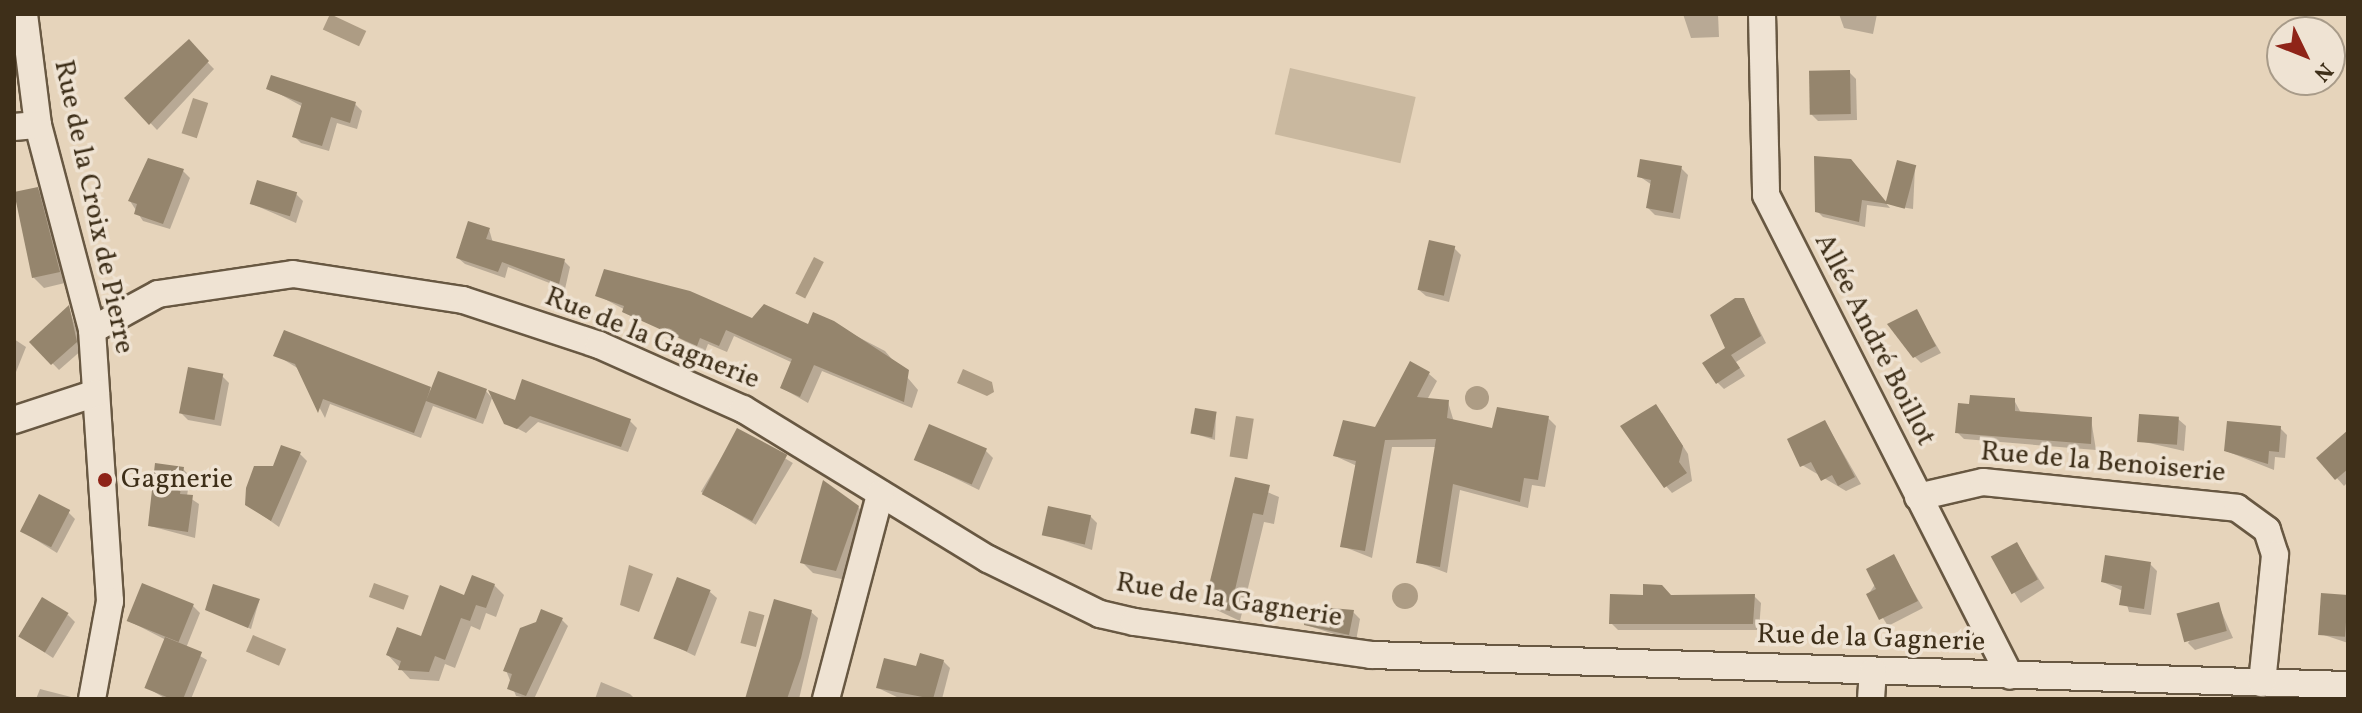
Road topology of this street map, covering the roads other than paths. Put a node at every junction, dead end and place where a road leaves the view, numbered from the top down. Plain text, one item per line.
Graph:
1 (24, 14) edge
2 (1762, 14) edge
3 (26, 126) edge
4 (92, 330) junction
5 (96, 393) junction
6 (14, 420) edge
7 (880, 494) junction
8 (1918, 497) junction
9 (1873, 672) junction
10 (2010, 676) junction
11 (2262, 683) junction
12 (2348, 685) edge
13 (92, 699) edge
14 (826, 699) edge
15 (1871, 699) edge

1 - 3 street, Rue de la Croix de Pierre
2 - 8 street, Allée André Boillot
3 - 4 street, Rue de la Croix de Pierre
4 - 5 street, Rue de la Croix de Pierre
4 - 7 street, Rue de la Gagnerie
5 - 6 street
5 - 13 street, Rue de la Croix de Pierre
7 - 9 street, Rue de la Gagnerie
7 - 14 street
8 - 10 street, Allée André Boillot
8 - 11 street, Rue de la Benoiserie
9 - 10 street, Rue de la Gagnerie
9 - 15 street
10 - 11 street, Rue de la Gagnerie
11 - 12 street, Rue de la Gagnerie

